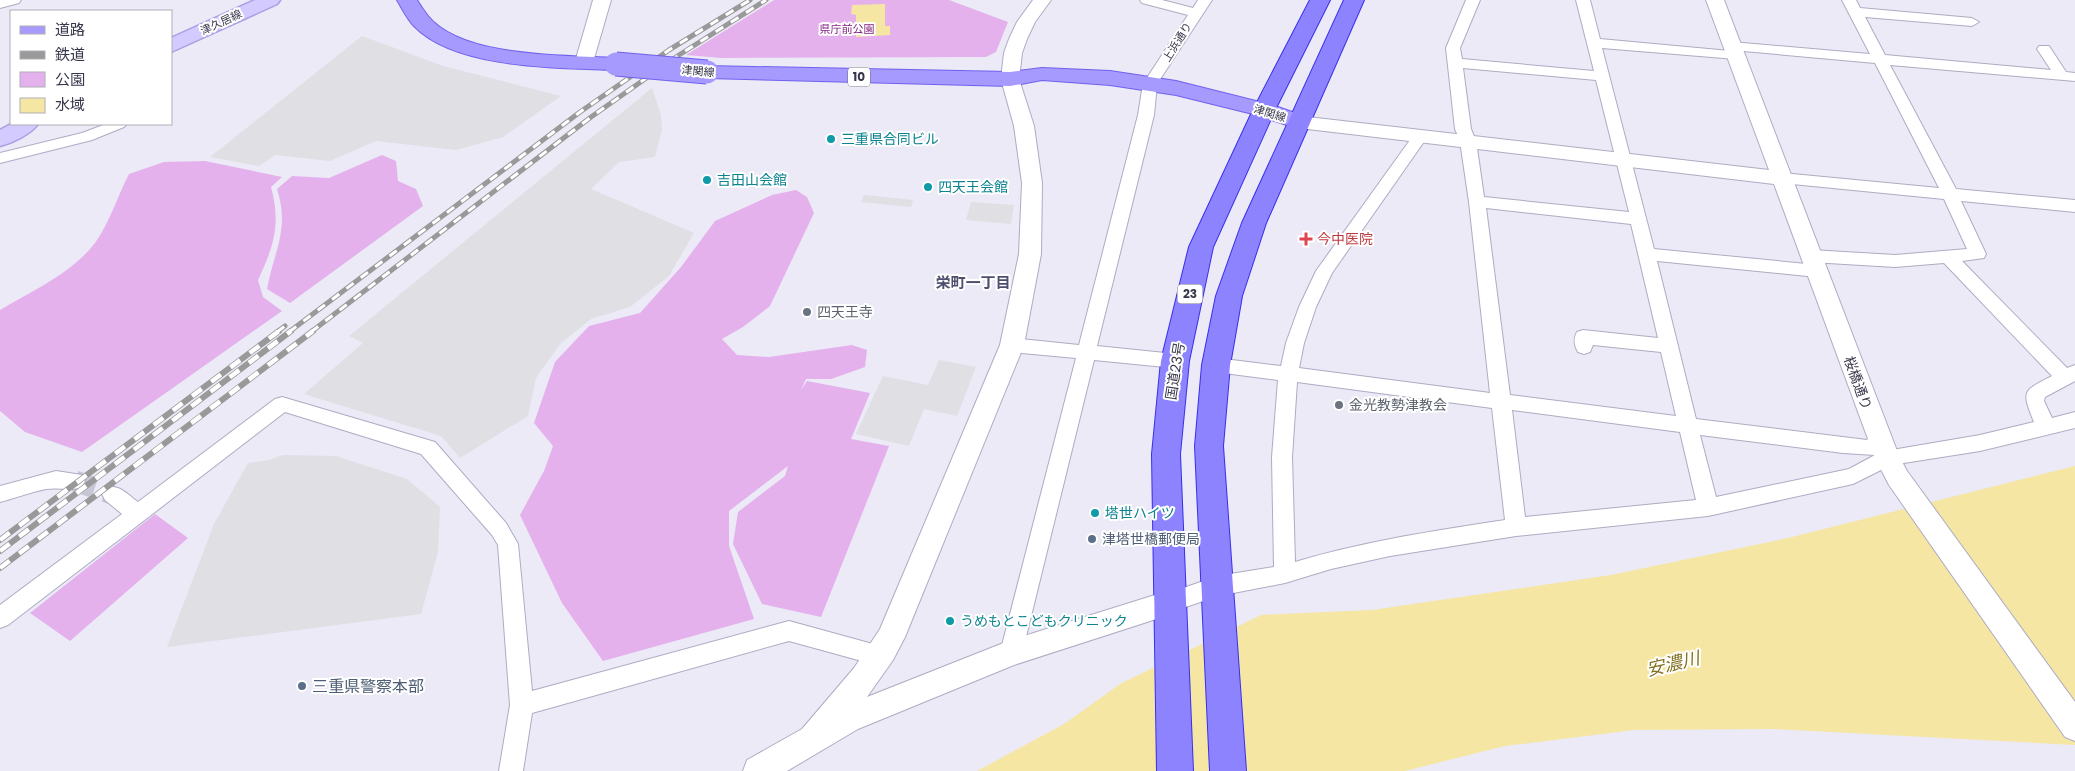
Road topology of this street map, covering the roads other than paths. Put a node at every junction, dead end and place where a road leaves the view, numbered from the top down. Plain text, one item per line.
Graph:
1 (14, 0) edge
2 (270, 0) edge
3 (407, 0) edge
4 (602, 0) edge
5 (1042, 0) edge
6 (1147, 0) edge
7 (1205, 0) edge
8 (1320, 0) edge
9 (1354, 0) edge
10 (1473, 0) edge
11 (1583, 0) edge
12 (1715, 0) edge
13 (0, 4) edge
14 (1853, 6) edge
15 (1195, 13) junction
16 (1972, 22) dead end
17 (1594, 44) junction
18 (172, 46) edge
19 (2044, 49) dead end
20 (1734, 51) junction
21 (1880, 59) junction
22 (584, 62) junction
23 (1455, 63) junction
24 (1602, 76) junction
25 (2068, 76) edge
26 (1010, 79) junction
27 (1149, 92) junction
28 (1262, 118) junction
29 (1299, 122) junction
30 (25, 125) edge
31 (117, 125) edge
32 (1420, 136) junction
33 (0, 139) edge
34 (1468, 142) junction
35 (0, 158) edge
36 (1624, 159) junction
37 (1782, 178) junction
38 (1950, 194) junction
39 (1477, 202) junction
40 (2075, 206) edge
41 (1638, 219) junction
42 (1647, 254) junction
43 (1947, 256) junction
44 (1814, 263) junction
45 (1012, 345) junction
46 (1668, 346) junction
47 (1584, 347) dead end
48 (1086, 352) junction
49 (1175, 362) junction
50 (1216, 365) junction
51 (1287, 374) junction
52 (2070, 374) edge
53 (1501, 401) junction
54 (2075, 420) edge
55 (1687, 426) junction
56 (2046, 427) junction
57 (1843, 445) junction
58 (1884, 461) junction
59 (75, 481) tunnel mouth
60 (112, 494) tunnel mouth
61 (4, 495) edge
62 (1708, 507) junction
63 (138, 514) junction
64 (1516, 527) junction
65 (1285, 574) junction
66 (1218, 592) junction
67 (1171, 608) junction
68 (0, 618) edge
69 (1011, 653) junction
70 (880, 656) junction
71 (522, 705) junction
72 (2075, 727) edge
73 (812, 738) junction
74 (511, 771) edge
75 (758, 771) edge
76 (1175, 771) edge
77 (1228, 771) edge

1 - 13 street
2 - 18 main road, 津久居線
3 - 22 main road, 津関線 / 10
4 - 22 street
5 - 26 street
6 - 15 street
7 - 15 street, 上浜通り
8 - 28 highway, 国道23号 / 23
9 - 29 highway
10 - 23 street
11 - 17 street
12 - 20 street, 桜橋通り
14 - 16 street
14 - 21 street
15 - 27 street, 上浜通り
17 - 20 street
17 - 24 street
19 - 25 street
20 - 21 street
20 - 37 street, 桜橋通り
21 - 25 street
21 - 38 street
22 - 26 main road, 津関線 / 10, bridge
23 - 24 street
23 - 34 street
24 - 36 street
26 - 27 main road, 津関線 / 10
26 - 45 street
27 - 28 main road, 津関線 / 10
27 - 48 street
28 - 29 main road, 津関線 / 10
28 - 49 highway, 国道23号 / 23
29 - 32 street
29 - 50 highway
30 - 33 main road
31 - 35 street
32 - 34 street
32 - 51 street
34 - 36 street
34 - 39 street
36 - 37 street
36 - 41 street
37 - 38 street
37 - 44 street, 桜橋通り
38 - 40 street
38 - 43 street
39 - 41 street
39 - 53 street
41 - 42 street
42 - 44 street
42 - 46 street
43 - 44 street
43 - 52 street
44 - 58 street, 桜橋通り
45 - 48 street
45 - 70 street
46 - 47 street
46 - 55 street
48 - 49 street
48 - 69 street
49 - 67 highway, 国道23号 / 23
50 - 51 street
50 - 66 highway
51 - 53 street
51 - 65 street
52 - 56 street
53 - 55 street
53 - 64 street
54 - 56 street
55 - 57 street
55 - 62 street
56 - 58 street
57 - 58 street
57 - 58 street
58 - 62 street
58 - 72 street, 桜橋通り
59 - 61 street
60 - 63 street
62 - 64 street
63 - 68 street
63 - 71 street
64 - 65 street
65 - 66 street
66 - 67 street
66 - 77 highway
67 - 69 street
67 - 76 highway, 国道23号 / 23
69 - 73 street
70 - 71 street
70 - 73 street
71 - 74 street
73 - 75 street

